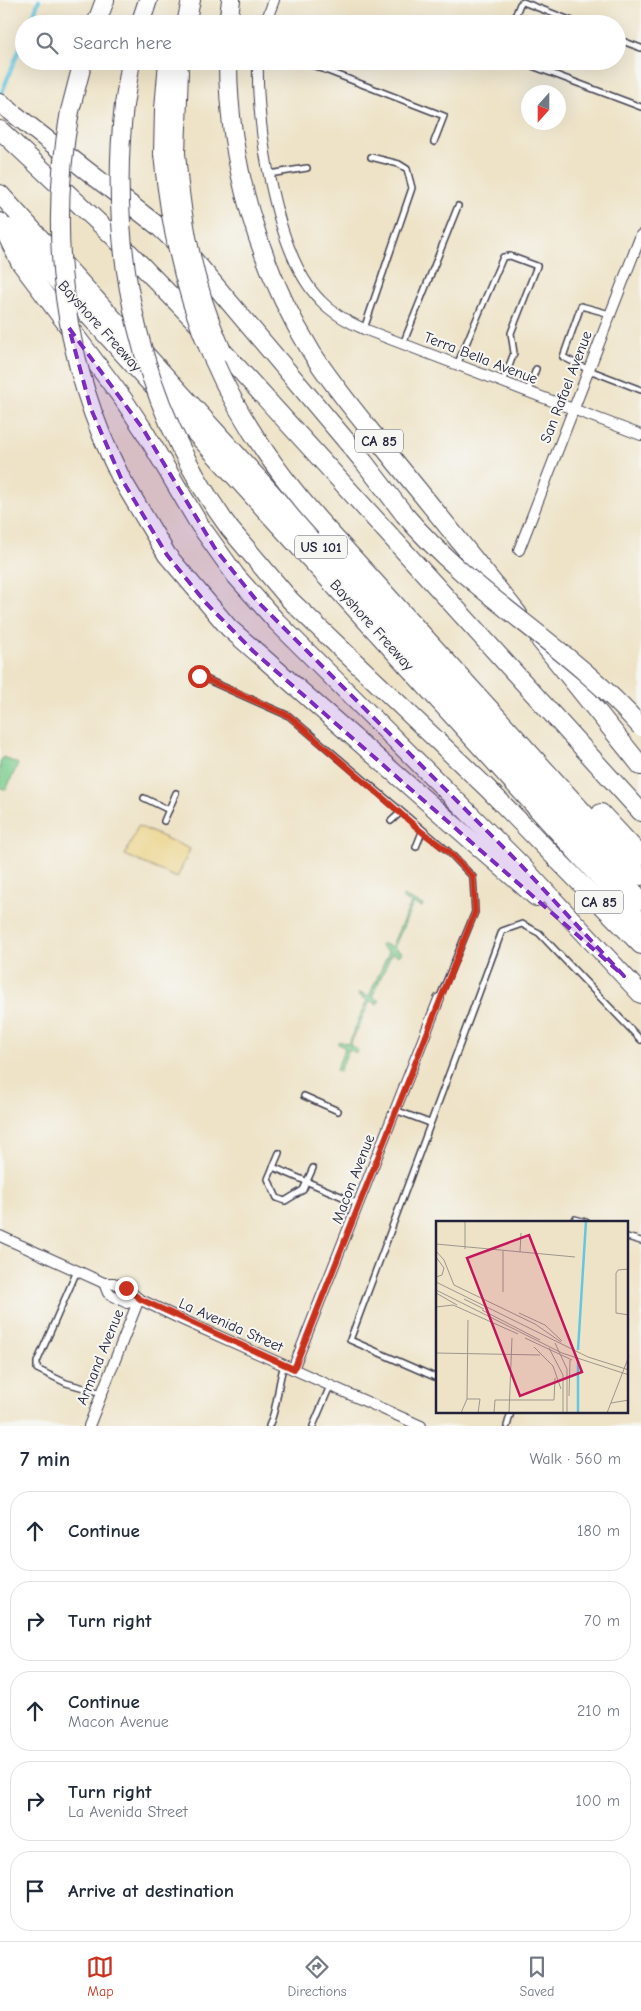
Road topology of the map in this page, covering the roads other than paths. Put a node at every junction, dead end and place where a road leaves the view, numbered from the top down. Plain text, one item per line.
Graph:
1 (106, 0) edge
2 (148, 0) edge
3 (179, 0) edge
4 (191, 0) edge
5 (230, 0) edge
6 (274, 0) edge
7 (100, 15) edge
8 (143, 15) edge
9 (176, 15) edge
10 (188, 15) edge
11 (229, 15) edge
12 (268, 15) edge
13 (516, 15) edge
14 (557, 15) edge
15 (626, 42) edge
16 (641, 48) edge
17 (81, 70) edge
18 (130, 70) edge
19 (167, 70) edge
20 (179, 70) edge
21 (229, 70) edge
22 (258, 70) edge
23 (325, 70) edge
24 (543, 70) edge
25 (0, 103) edge
26 (641, 107) edge
27 (0, 130) edge
28 (434, 142) dead end
29 (170, 153) junction
30 (372, 158) dead end
31 (307, 168) dead end
32 (269, 174) junction
33 (0, 194) edge
34 (458, 206) dead end
35 (0, 220) edge
36 (641, 235) edge
37 (610, 314) junction
38 (366, 330) junction
39 (403, 344) junction
40 (457, 365) junction
41 (536, 369) dead end
42 (589, 370) junction
43 (503, 382) junction
44 (641, 390) edge
45 (528, 392) junction
46 (574, 409) junction
47 (641, 435) edge
48 (329, 523) junction
49 (518, 550) dead end
50 (562, 668) junction
51 (199, 676) dead end
52 (641, 727) edge
53 (641, 757) edge
54 (641, 766) edge
55 (176, 793) dead end
56 (144, 798) dead end
57 (169, 810) junction
58 (401, 812) junction
59 (641, 812) edge
60 (164, 821) dead end
61 (391, 821) dead end
62 (422, 832) junction
63 (416, 847) dead end
64 (641, 856) edge
65 (641, 876) edge
66 (641, 900) edge
67 (641, 923) edge
68 (641, 945) edge
69 (624, 976) junction
70 (641, 994) edge
71 (439, 999) joint
72 (641, 1040) edge
73 (304, 1096) dead end
74 (395, 1110) junction
75 (338, 1111) dead end
76 (430, 1122) junction
77 (279, 1153) dead end
78 (273, 1167) junction
79 (313, 1168) dead end
80 (307, 1181) junction
81 (360, 1204) junction
82 (0, 1236) edge
83 (628, 1237) edge
84 (641, 1242) edge
85 (76, 1271) junction
86 (140, 1299) junction
87 (289, 1367) junction
88 (436, 1378) edge
89 (330, 1386) junction
90 (102, 1393) junction
91 (88, 1426) edge
92 (269, 1426) edge
93 (314, 1426) edge
94 (421, 1426) edge

1 - 7 highway
2 - 8 highway
3 - 9 highway
4 - 10 highway
5 - 11 highway
6 - 12 street
13 - 14 lane
15 - 16 lane
17 - 69 highway, bridge
18 - 68 highway, CA 85, bridge
19 - 29 highway
20 - 29 highway
21 - 50 highway, CA 85
22 - 32 street, Terra Bella Avenue
23 - 28 lane
24 - 26 lane
25 - 52 highway, bridge
27 - 59 highway
29 - 48 highway, bridge
30 - 38 lane
31 - 32 lane
32 - 38 street, Terra Bella Avenue
33 - 66 highway, US 101
34 - 39 lane
35 - 67 highway, Bayshore Freeway / US 101
35 - 69 highway
36 - 37 street, San Rafael Avenue
37 - 42 street, San Rafael Avenue
37 - 42 lane
38 - 39 street, Terra Bella Avenue
39 - 40 street, Terra Bella Avenue
40 - 43 street, Terra Bella Avenue
40 - 43 lane
41 - 45 lane
42 - 44 lane
42 - 46 street, San Rafael Avenue
43 - 45 street, Terra Bella Avenue
45 - 46 street, Terra Bella Avenue
46 - 47 street, Terra Bella Avenue
46 - 49 street, San Rafael Avenue
48 - 64 highway
48 - 65 highway
50 - 53 highway
50 - 54 highway, CA 85
51 - 58 lane
55 - 57 lane
56 - 57 lane
57 - 60 lane
58 - 61 lane
58 - 62 lane
62 - 63 lane
62 - 71 lane
69 - 70 highway
71 - 74 street, Macon Avenue
72 - 76 lane
73 - 75 lane
74 - 76 lane
74 - 81 street, Macon Avenue
76 - 88 lane
77 - 78 lane
78 - 80 lane
78 - 80 lane
79 - 80 lane
80 - 81 lane
81 - 87 street, Macon Avenue
82 - 85 street, La Avenida Street
83 - 84 lane
85 - 86 street, La Avenida Street
85 - 90 lane
86 - 87 street, La Avenida Street
86 - 90 street, Armand Avenue
87 - 89 street, La Avenida Street
87 - 92 lane
89 - 93 lane
89 - 94 street, La Avenida Street
90 - 91 street, Armand Avenue

